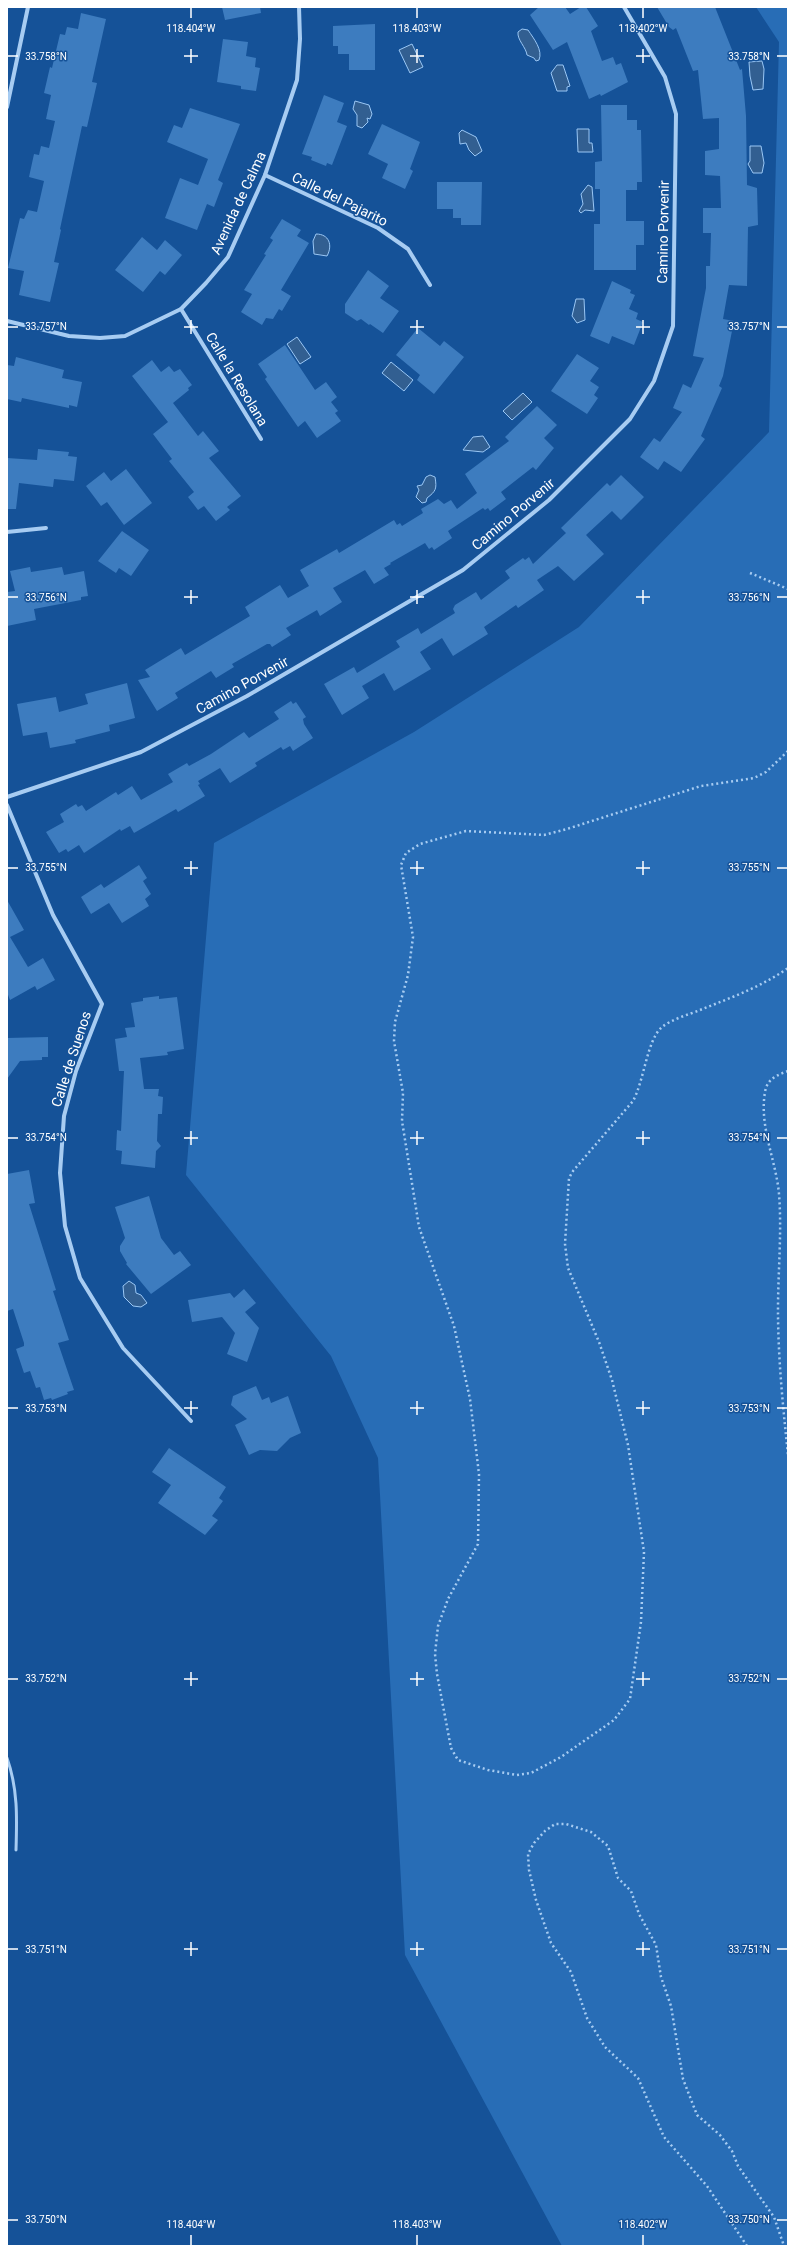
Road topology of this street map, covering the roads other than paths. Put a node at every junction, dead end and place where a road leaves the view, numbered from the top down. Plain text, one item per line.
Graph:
1 (28, 7) edge
2 (299, 7) edge
3 (624, 7) edge
4 (7, 107) edge
5 (266, 175) junction
6 (430, 285) dead end
7 (181, 309) junction
8 (7, 321) edge
9 (261, 439) dead end
10 (46, 528) dead end
11 (7, 532) edge
12 (7, 797) edge
13 (7, 805) edge
14 (190, 1421) dead end
15 (7, 1758) edge
16 (16, 1850) dead end

1 - 4 street
2 - 5 street, Avenida de Calma
3 - 12 street, Camino Porvenir
5 - 6 street, Calle del Pajarito
5 - 7 street, Avenida de Calma
7 - 8 street, Avenida de Calma
7 - 9 street, Calle la Resolana
10 - 11 street
13 - 14 street, Calle de Suenos
15 - 16 lane

